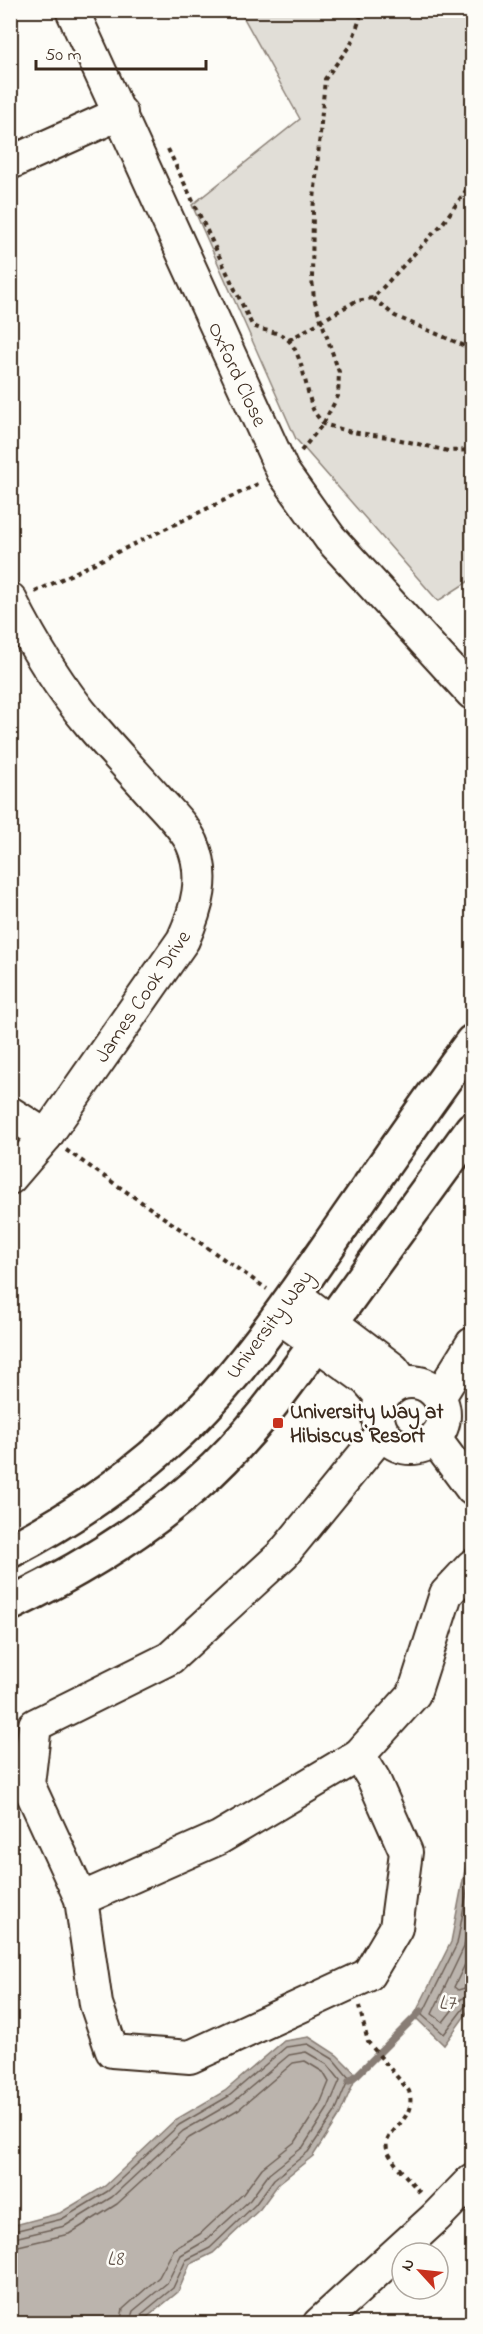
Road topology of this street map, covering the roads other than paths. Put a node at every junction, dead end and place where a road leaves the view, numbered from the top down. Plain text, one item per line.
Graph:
1 (72, 10) edge
2 (121, 113) junction
3 (10, 163) edge
4 (12, 601) edge
5 (19, 643) edge
6 (472, 693) edge
7 (472, 1042) edge
8 (10, 1113) edge
9 (472, 1129) edge
10 (46, 1136) junction
11 (10, 1178) edge
12 (287, 1305) junction
13 (324, 1333) junction
14 (472, 1344) edge
15 (393, 1390) junction
16 (439, 1397) junction
17 (382, 1433) junction
18 (435, 1439) junction
19 (472, 1489) edge
20 (10, 1551) edge
21 (472, 1566) edge
22 (10, 1604) edge
23 (359, 1755) junction
24 (81, 1899) junction
25 (472, 2180) edge
26 (319, 2324) edge

1 - 2 street, Oxford Close
2 - 3 street
2 - 6 street, Oxford Close
4 - 5 street, James Cook Drive
5 - 10 street, James Cook Drive
7 - 12 main road, University Way
8 - 10 street
9 - 13 main road
10 - 11 street, James Cook Drive
12 - 13 street
12 - 20 main road, University Way
13 - 15 street
13 - 22 main road
14 - 16 street
15 - 16 street
15 - 17 street
16 - 18 street
17 - 18 street
17 - 24 street
18 - 19 street
21 - 23 street
23 - 24 street
23 - 24 street
25 - 26 street

